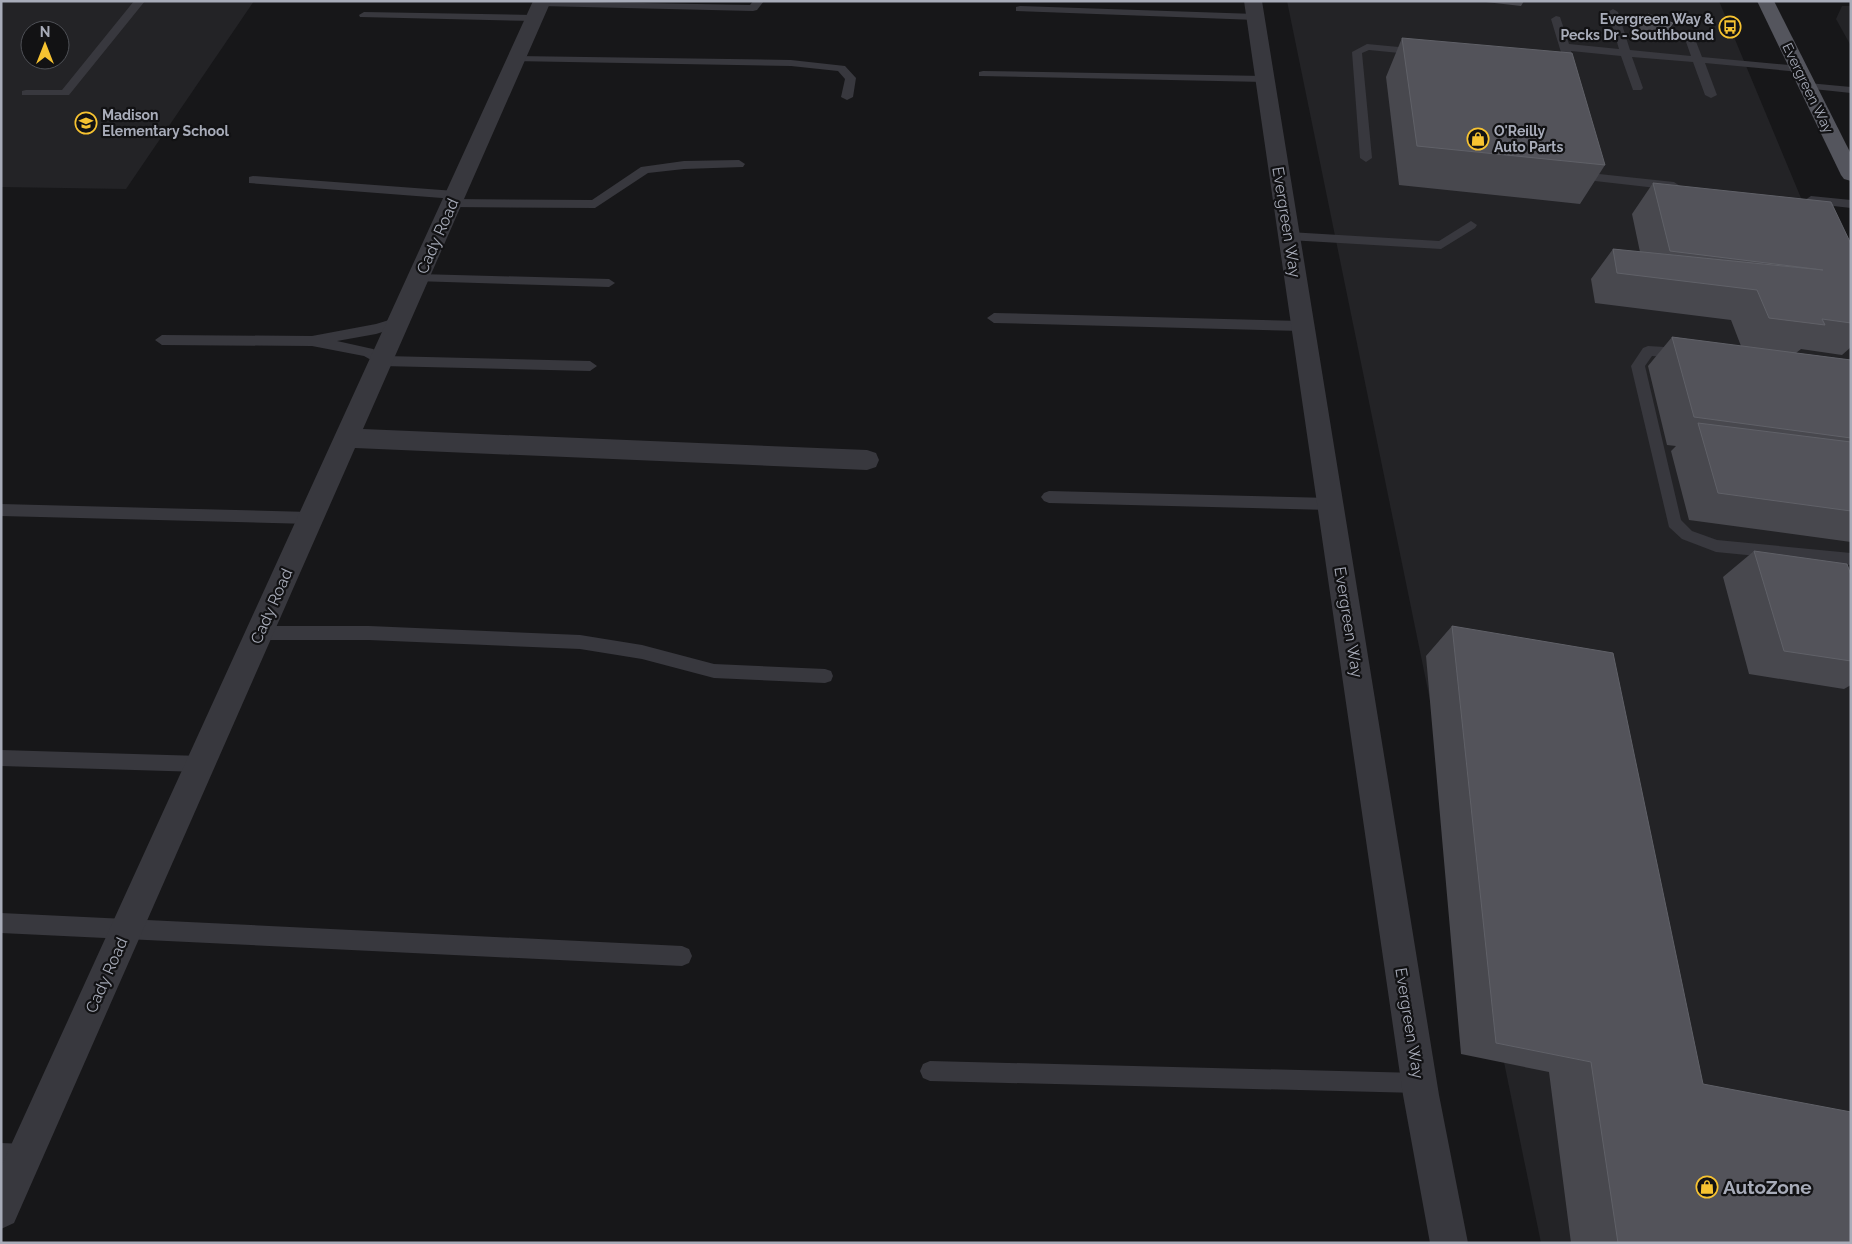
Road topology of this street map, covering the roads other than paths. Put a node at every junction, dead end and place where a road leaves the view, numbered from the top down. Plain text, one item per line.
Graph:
1 (140, 1) edge
2 (759, 1) edge
3 (1765, 1) edge
4 (539, 8) edge
5 (1020, 9) dead end
6 (1255, 9) edge
7 (1613, 12) dead end
8 (364, 15) dead end
9 (1556, 19) dead end
10 (1690, 39) dead end
11 (1564, 47) junction
12 (1434, 53) edge
13 (1626, 53) junction
14 (516, 59) junction
15 (1698, 60) junction
16 (1559, 64) edge
17 (983, 74) dead end
18 (1804, 78) junction
19 (1265, 79) junction
20 (1638, 88) dead end
21 (1851, 90) edge
22 (26, 93) dead end
23 (1711, 95) dead end
24 (847, 96) dead end
25 (1366, 158) dead end
26 (740, 164) dead end
27 (1851, 175) edge
28 (1599, 178) edge
29 (253, 180) dead end
30 (1686, 187) edge
31 (453, 199) junction
32 (1801, 199) edge
33 (1851, 204) edge
34 (1471, 225) dead end
35 (1289, 236) junction
36 (419, 278) junction
37 (609, 283) dead end
38 (994, 318) dead end
39 (399, 322) junction
40 (1303, 326) junction
41 (162, 340) dead end
42 (312, 341) junction
43 (1695, 355) edge
44 (382, 361) junction
45 (590, 366) dead end
46 (346, 438) junction
47 (867, 460) dead end
48 (1049, 497) dead end
49 (1330, 504) junction
50 (1, 510) edge
51 (310, 518) junction
52 (1851, 559) edge
53 (260, 633) junction
54 (825, 676) dead end
55 (1, 758) edge
56 (201, 764) junction
57 (1, 923) edge
58 (127, 928) junction
59 (682, 956) dead end
60 (930, 1071) dead end
61 (1419, 1083) junction
62 (14, 1155) edge
63 (1, 1210) edge
64 (1449, 1243) edge

1 - 22 lane
2 - 4 lane
3 - 18 main road, Evergreen Way
4 - 8 lane
4 - 14 street, Cady Road
5 - 6 lane
6 - 19 street, Evergreen Way
7 - 13 lane
9 - 11 lane
10 - 15 lane
11 - 13 lane
11 - 16 lane
12 - 25 lane
13 - 15 lane
13 - 20 lane
14 - 24 lane
14 - 31 street, Cady Road
15 - 18 lane
15 - 23 lane
17 - 19 lane
18 - 21 lane
18 - 27 main road, Evergreen Way
19 - 35 street, Evergreen Way
26 - 31 lane
28 - 30 lane
29 - 31 lane
31 - 36 street, Cady Road
32 - 33 lane
34 - 35 lane
35 - 40 street, Evergreen Way
36 - 37 lane
36 - 39 street, Cady Road
38 - 40 lane
39 - 42 lane
39 - 44 street, Cady Road
40 - 49 street, Evergreen Way
41 - 42 lane
42 - 44 lane
43 - 52 lane
44 - 45 lane
44 - 46 street, Cady Road
46 - 47 street
46 - 51 street, Cady Road
48 - 49 lane
49 - 61 street, Evergreen Way
50 - 51 lane
51 - 53 street, Cady Road
53 - 54 lane
53 - 56 street, Cady Road
55 - 56 lane
56 - 58 street, Cady Road
57 - 58 lane
58 - 59 lane
58 - 62 street, Cady Road
60 - 61 lane
61 - 64 street, Evergreen Way
62 - 63 street, Cady Road

